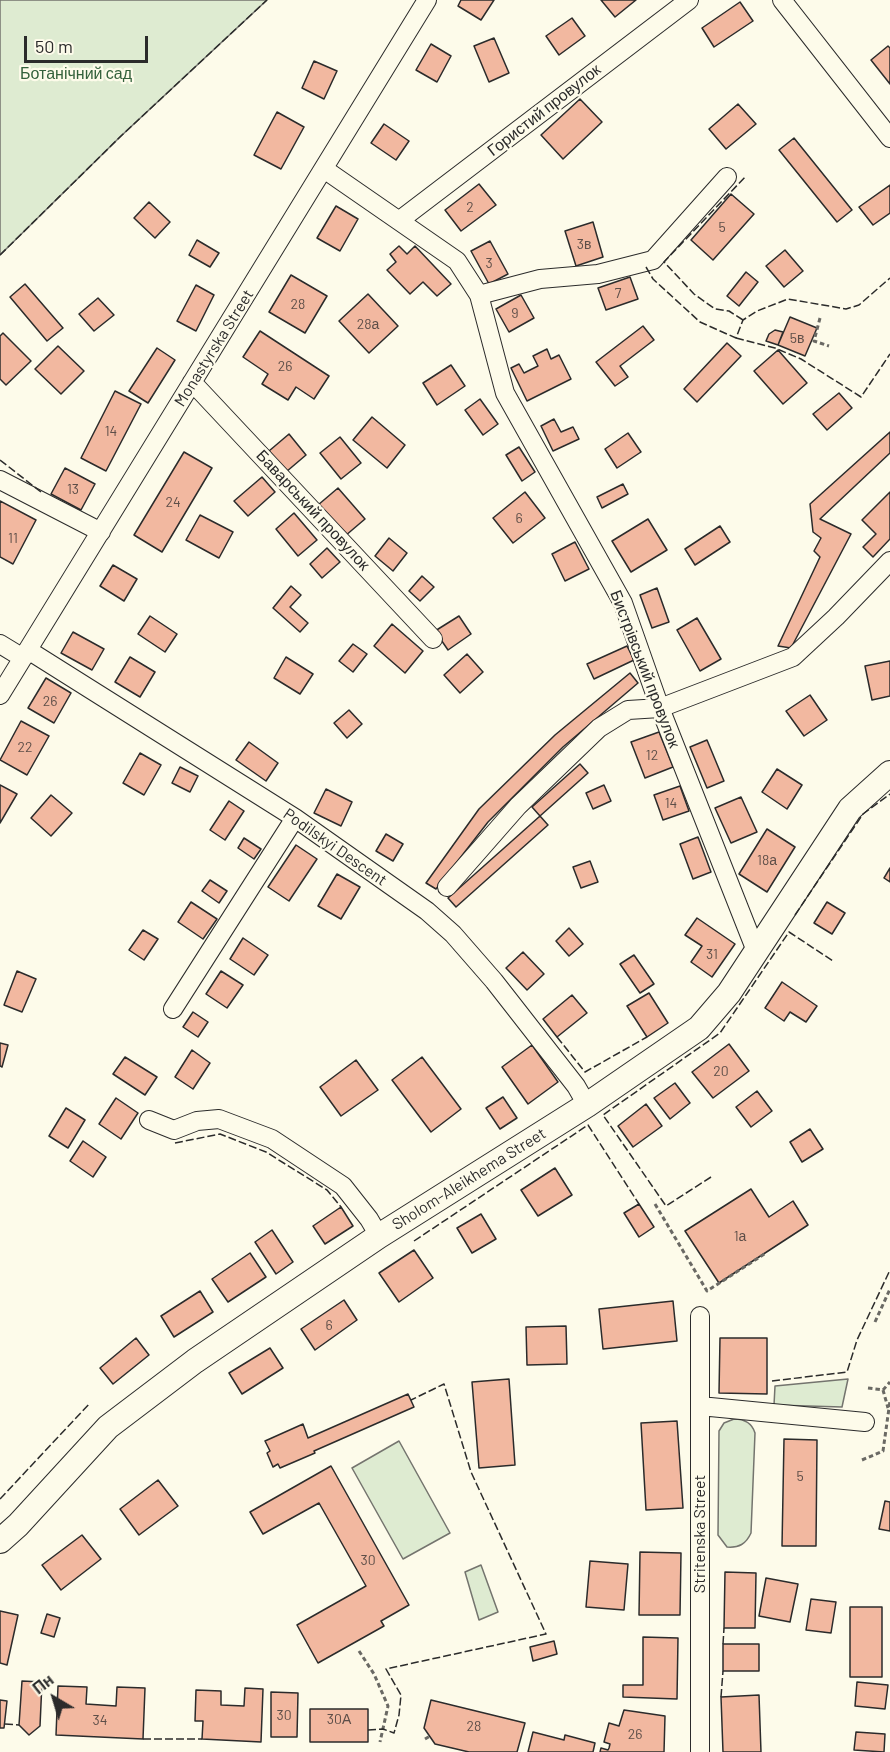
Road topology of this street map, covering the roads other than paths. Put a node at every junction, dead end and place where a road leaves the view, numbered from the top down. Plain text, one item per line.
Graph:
1 (428, 0) edge
2 (689, 0) edge
3 (782, 0) edge
4 (890, 138) edge
5 (324, 169) junction
6 (727, 177) dead end
7 (400, 220) junction
8 (479, 295) junction
9 (192, 382) junction
10 (0, 480) edge
11 (100, 532) junction
12 (890, 561) edge
13 (433, 639) dead end
14 (0, 644) edge
15 (25, 654) junction
16 (0, 695) edge
17 (660, 708) junction
18 (890, 773) edge
19 (295, 818) junction
20 (447, 887) dead end
21 (756, 951) junction
22 (173, 1009) dead end
23 (587, 1105) junction
24 (149, 1120) dead end
25 (379, 1236) junction
26 (700, 1316) dead end
27 (700, 1406) junction
28 (865, 1422) dead end
29 (0, 1541) edge
30 (700, 1752) edge

1 - 5 street, Monastyrska Street
2 - 7 street, Гористий провулок
3 - 4 street
5 - 7 street, Бистрівський провулок
5 - 9 street, Monastyrska Street
6 - 8 street
7 - 8 street, Бистрівський провулок
8 - 17 street, Бистрівський провулок
9 - 11 street, Monastyrska Street
9 - 13 street, Баварський провулок
10 - 11 street
11 - 15 street, Monastyrska Street
12 - 17 street
14 - 15 street, Podilskyi Descent
15 - 16 street, Monastyrska Street
15 - 19 street, Podilskyi Descent
17 - 20 street
17 - 21 street, Бистрівський провулок
18 - 21 main road, Sholom-Aleikhema Street
19 - 22 street
19 - 23 street, Podilskyi Descent
21 - 23 main road, Sholom-Aleikhema Street
23 - 25 main road, Sholom-Aleikhema Street
24 - 25 street
25 - 29 main road, Sholom-Aleikhema Street
26 - 27 street, Stritenska Street
27 - 28 street
27 - 30 street, Stritenska Street

